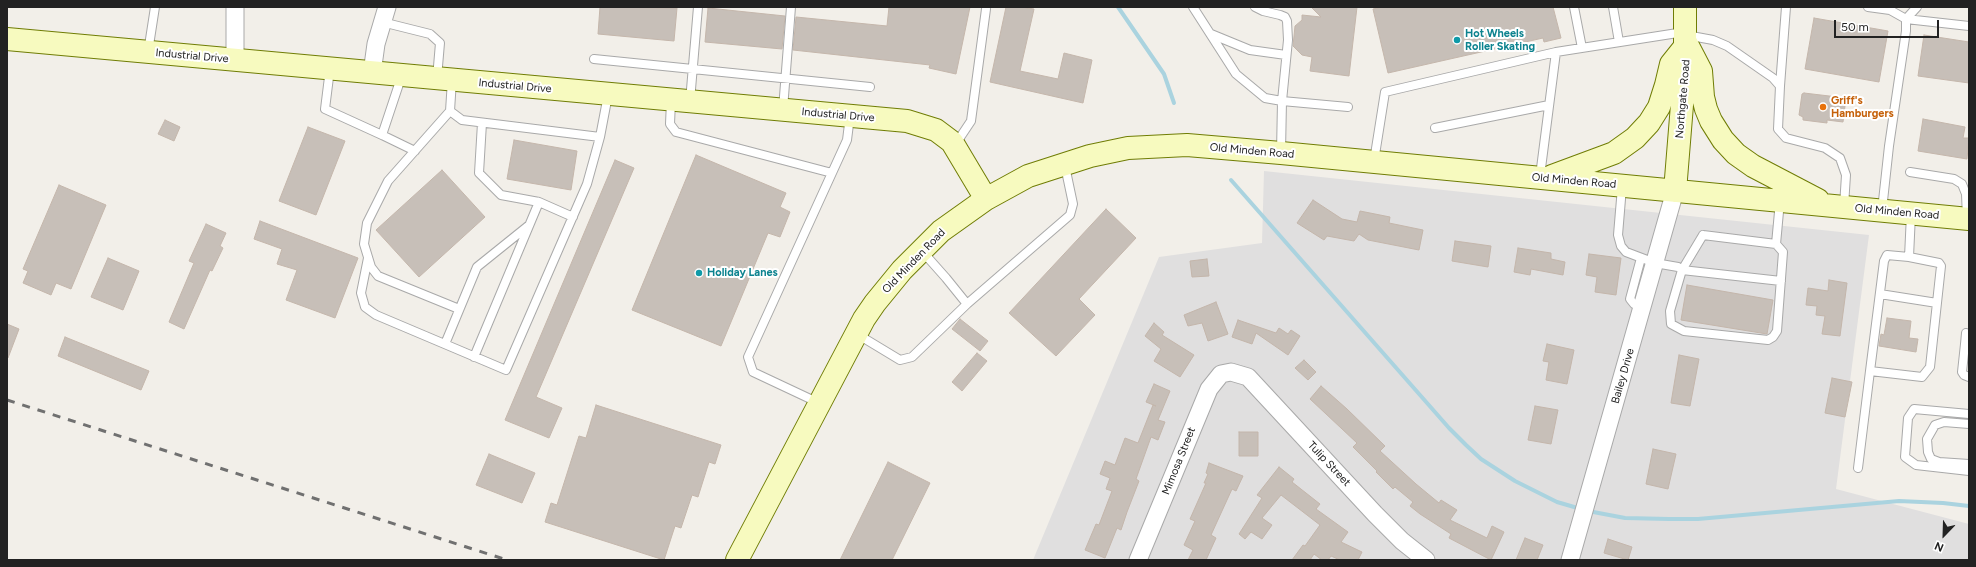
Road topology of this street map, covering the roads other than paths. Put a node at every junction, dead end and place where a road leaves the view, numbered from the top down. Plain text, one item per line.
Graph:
1 (155, 7) edge
2 (235, 7) edge
3 (698, 7) edge
4 (791, 7) edge
5 (1193, 7) edge
6 (1255, 7) edge
7 (1574, 7) edge
8 (1613, 7) edge
9 (1685, 7) edge
10 (1786, 7) edge
11 (1868, 7) edge
12 (1918, 7) edge
13 (986, 9) dead end
14 (384, 15) edge
15 (1906, 19) junction
16 (1969, 26) edge
17 (1210, 34) junction
18 (1686, 37) junction
19 (7, 39) edge
20 (1619, 42) junction
21 (1582, 48) junction
22 (148, 52) junction
23 (1556, 52) junction
24 (1286, 55) junction
25 (235, 60) junction
26 (594, 60) dead end
27 (330, 69) junction
28 (693, 70) junction
29 (372, 73) junction
30 (402, 75) junction
31 (785, 77) junction
32 (444, 79) junction
33 (1780, 86) junction
34 (870, 87) dead end
35 (608, 94) junction
36 (680, 101) junction
37 (1282, 101) junction
38 (1549, 104) junction
39 (1348, 107) dead end
40 (783, 110) junction
41 (450, 111) junction
42 (850, 116) junction
43 (482, 123) junction
44 (1435, 128) dead end
45 (382, 135) junction
46 (600, 137) junction
47 (955, 146) junction
48 (415, 151) junction
49 (1281, 153) junction
50 (1374, 162) junction
51 (1064, 163) junction
52 (1910, 172) dead end
53 (832, 173) junction
54 (1543, 178) junction
55 (1622, 186) junction
56 (1675, 191) junction
57 (986, 199) junction
58 (1780, 201) junction
59 (539, 202) junction
60 (1836, 206) junction
61 (1882, 211) junction
62 (1911, 214) junction
63 (573, 217) junction
64 (1968, 219) edge
65 (529, 226) junction
66 (1776, 244) junction
67 (921, 250) junction
68 (1908, 257) junction
69 (368, 258) junction
70 (1648, 260) junction
71 (1682, 270) junction
72 (1780, 281) junction
73 (1880, 294) junction
74 (967, 304) junction
75 (1937, 304) junction
76 (459, 309) junction
77 (1966, 333) dead end
78 (856, 334) junction
79 (445, 344) junction
80 (1967, 344) edge
81 (474, 357) junction
82 (1870, 371) junction
83 (1231, 372) joint
84 (1969, 377) edge
85 (820, 403) junction
86 (1969, 414) edge
87 (1969, 424) edge
88 (1969, 464) edge
89 (1858, 468) dead end
90 (1969, 471) edge
91 (737, 560) edge
92 (1138, 560) edge
93 (1426, 560) edge
94 (1570, 560) edge

1 - 22 lane
2 - 25 street
3 - 28 lane
4 - 31 lane
5 - 17 lane
6 - 24 lane
7 - 21 lane
8 - 20 lane
9 - 18 main road, Northgate Road
10 - 33 lane
11 - 15 lane
12 - 15 lane
13 - 47 lane
14 - 29 street
14 - 32 lane
15 - 16 lane
15 - 61 lane
17 - 24 lane
17 - 37 lane
18 - 20 lane
18 - 33 lane
18 - 54 main road
18 - 56 main road, Northgate Road
18 - 60 main road
19 - 22 main road, Industrial Drive
20 - 21 lane
21 - 23 lane
22 - 25 main road, Industrial Drive
23 - 38 lane
23 - 50 lane
24 - 37 lane
25 - 27 main road, Industrial Drive
26 - 28 lane
27 - 29 main road, Industrial Drive
27 - 45 lane
28 - 31 lane
28 - 36 lane
29 - 30 main road, Industrial Drive
30 - 32 main road, Industrial Drive
30 - 45 lane
31 - 34 lane
31 - 40 lane
32 - 35 main road, Industrial Drive
32 - 41 lane
33 - 60 lane
35 - 36 main road, Industrial Drive
35 - 46 lane
36 - 40 main road, Industrial Drive
36 - 53 lane
37 - 39 lane
37 - 49 lane
38 - 44 lane
38 - 54 lane
40 - 42 main road, Industrial Drive
41 - 43 lane
41 - 48 lane
42 - 47 main road, Industrial Drive
42 - 53 lane
43 - 46 lane
43 - 59 lane
45 - 48 lane
46 - 63 lane
47 - 57 main road, Industrial Drive
48 - 69 lane
49 - 50 main road, Old Minden Road
49 - 51 main road, Old Minden Road
50 - 54 main road, Old Minden Road
51 - 57 main road, Old Minden Road
51 - 74 lane
52 - 64 lane
53 - 85 lane
54 - 55 main road, Old Minden Road
55 - 56 main road, Old Minden Road
55 - 70 lane
56 - 58 main road, Old Minden Road
56 - 70 street, Bailey Drive
57 - 67 main road, Old Minden Road
58 - 60 main road, Old Minden Road
58 - 66 lane
59 - 63 lane
59 - 65 lane
60 - 61 main road, Old Minden Road
61 - 62 main road, Old Minden Road
62 - 64 main road, Old Minden Road
62 - 68 lane
63 - 81 lane
65 - 76 lane
65 - 81 lane
66 - 71 lane
66 - 72 lane
67 - 74 lane
67 - 78 main road, Old Minden Road
68 - 73 lane
68 - 75 lane
69 - 76 lane
69 - 79 lane
70 - 71 lane
70 - 94 street, Bailey Drive
71 - 72 lane
71 - 72 lane
73 - 75 lane
73 - 82 lane
74 - 78 lane
75 - 82 lane
76 - 79 lane
77 - 80 lane
78 - 85 main road, Old Minden Road
79 - 81 lane
80 - 84 lane
82 - 89 lane
83 - 92 street, Mimosa Street
83 - 93 street, Tulip Street
85 - 91 main road, Old Minden Road
86 - 90 lane
87 - 88 lane

